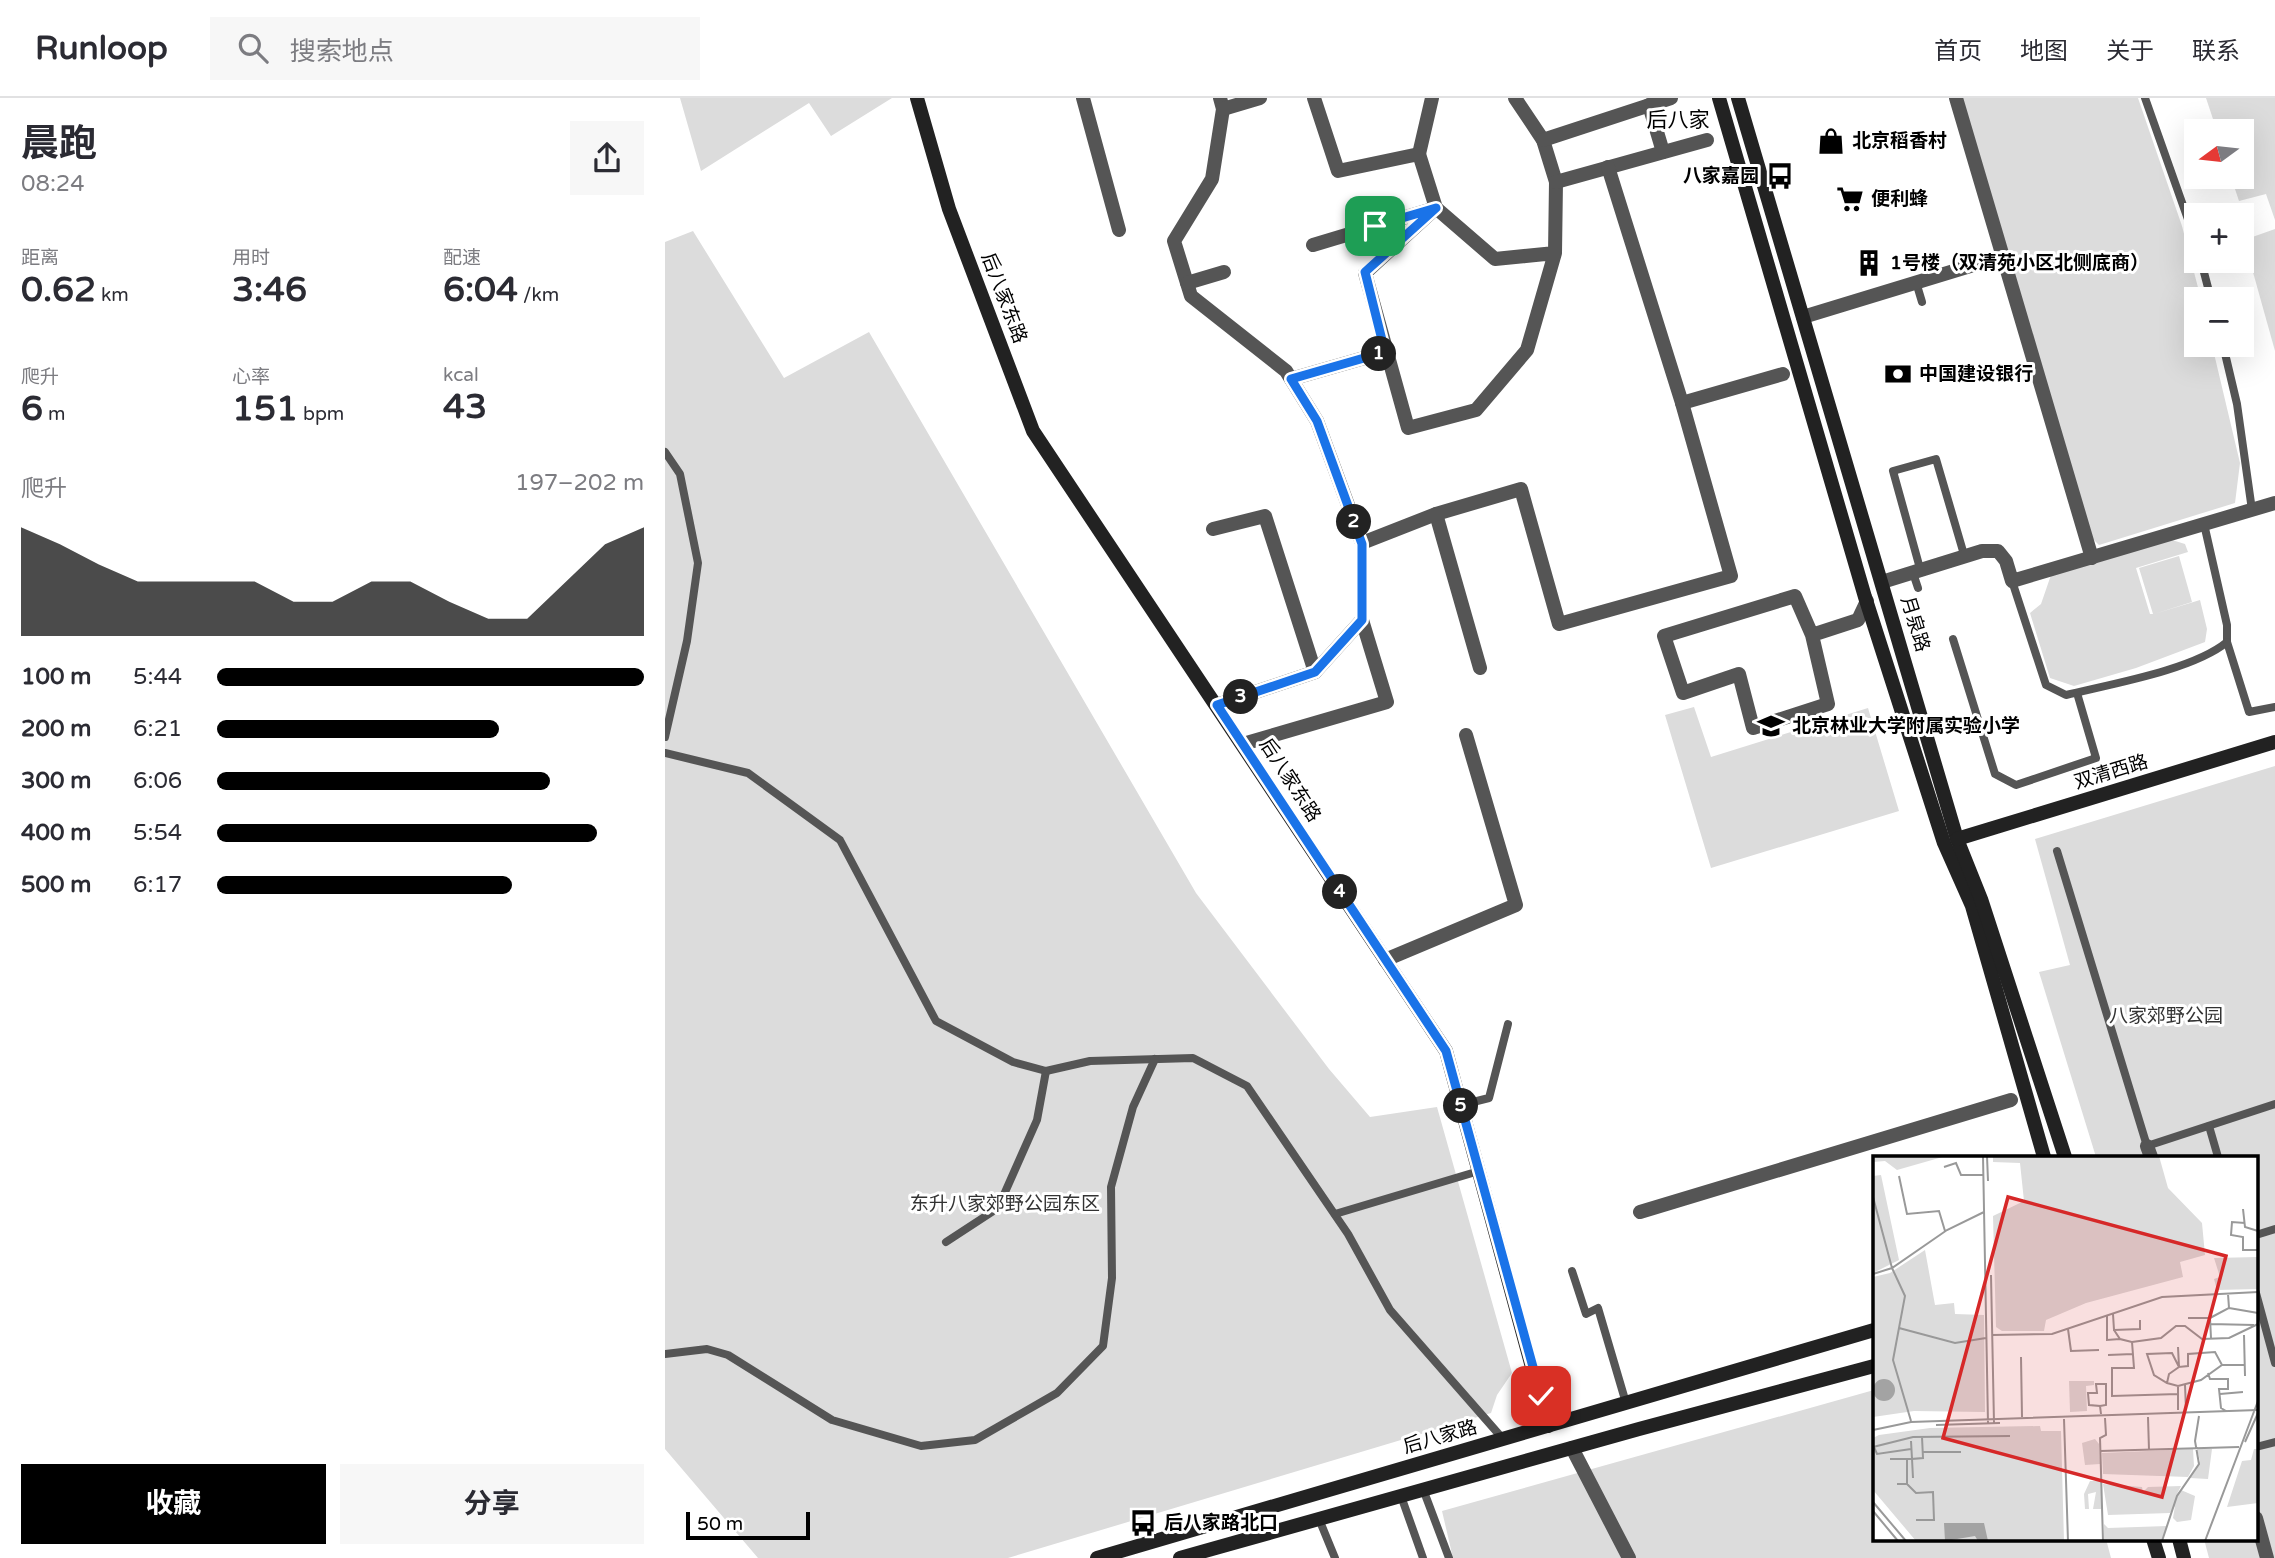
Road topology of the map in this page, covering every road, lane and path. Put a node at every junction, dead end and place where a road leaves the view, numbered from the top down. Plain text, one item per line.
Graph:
1 (917, 98) edge
2 (1083, 98) edge
3 (1260, 98) edge
4 (1314, 98) edge
5 (1432, 98) edge
6 (1515, 98) edge
7 (1671, 98) edge
8 (1719, 98) edge
9 (1738, 98) edge
10 (1955, 98) edge
11 (2145, 98) edge
12 (1222, 104) edge
13 (1649, 105) junction
14 (1707, 139) dead end
15 (1543, 140) junction
16 (1663, 152) junction
17 (1419, 154) junction
18 (1608, 167) junction
19 (1556, 182) junction
20 (1436, 208) junction
21 (2184, 208) edge
22 (1119, 230) dead end
23 (1313, 245) dead end
24 (1555, 253) junction
25 (2003, 256) junction
26 (1224, 272) dead end
27 (1916, 282) junction
28 (1187, 283) junction
29 (1922, 302) dead end
30 (1803, 317) junction
31 (1385, 352) junction
32 (2226, 357) edge
33 (1783, 374) dead end
34 (1291, 379) junction
35 (1682, 403) junction
36 (665, 453) edge
37 (2274, 505) edge
38 (2252, 510) junction
39 (1436, 514) junction
40 (2204, 524) junction
41 (1213, 529) dead end
42 (1362, 544) junction
43 (1965, 558) junction
44 (2092, 558) junction
45 (1917, 578) junction
46 (2012, 581) junction
47 (1882, 582) junction
48 (1867, 601) junction
49 (1362, 620) junction
50 (1812, 635) junction
51 (1953, 639) dead end
52 (2228, 642) junction
53 (1480, 668) dead end
54 (1315, 672) junction
55 (2077, 692) junction
56 (1217, 705) junction
57 (2275, 707) edge
58 (1466, 735) dead end
59 (665, 737) edge
60 (2275, 742) edge
61 (1243, 744) junction
62 (665, 753) edge
63 (1957, 839) junction
64 (2057, 850) dead end
65 (1385, 960) junction
66 (1508, 1024) dead end
67 (1155, 1059) junction
68 (1046, 1071) junction
69 (2011, 1100) dead end
70 (2275, 1104) edge
71 (1461, 1105) junction
72 (2209, 1126) junction
73 (2149, 1152) edge
74 (2044, 1156) edge
75 (2065, 1156) edge
76 (2218, 1156) edge
77 (1479, 1171) junction
78 (1640, 1212) dead end
79 (1335, 1214) junction
80 (2275, 1229) edge
81 (2257, 1235) edge
82 (946, 1242) dead end
83 (1572, 1271) dead end
84 (2257, 1297) edge
85 (1873, 1330) edge
86 (665, 1354) edge
87 (2275, 1363) edge
88 (1873, 1366) edge
89 (1626, 1403) junction
90 (1548, 1426) junction
91 (1503, 1439) junction
92 (2275, 1442) edge
93 (2257, 1447) edge
94 (1572, 1448) junction
95 (1423, 1489) junction
96 (1401, 1496) junction
97 (1318, 1519) junction
98 (2257, 1522) edge
99 (2153, 1540) edge
100 (2179, 1540) edge
101 (1097, 1558) edge
102 (1180, 1558) edge
103 (1335, 1558) edge
104 (1423, 1558) edge
105 (1449, 1558) edge
106 (1629, 1558) edge
107 (2159, 1558) edge
108 (2184, 1558) edge
109 (2267, 1558) edge

1 - 56 main road, 后八家东路
2 - 22 street
3 - 12 street
4 - 17 street
5 - 17 street
6 - 15 street
7 - 13 street
8 - 48 main road, 月泉路
9 - 30 main road, 月泉路
10 - 25 street
11 - 21 lane
12 - 28 street
13 - 15 street
13 - 16 street
14 - 16 street
15 - 19 street
16 - 18 street
17 - 20 street
18 - 19 street
18 - 35 street
19 - 24 street
20 - 23 street
20 - 24 street
20 - 31 street
24 - 31 street
25 - 27 street
25 - 44 street
26 - 28 street
27 - 29 lane
27 - 30 street
28 - 34 street
30 - 47 main road, 月泉路
31 - 34 street
32 - 38 lane
33 - 35 street
34 - 42 street
35 - 39 street
36 - 59 lane
37 - 38 street
38 - 40 street
39 - 42 street
39 - 53 street
40 - 44 street
40 - 52 lane
41 - 54 street
42 - 49 street
43 - 45 street
43 - 45 lane
43 - 46 street
44 - 46 street
45 - 47 street
46 - 55 lane
47 - 63 main road, 月泉路
48 - 50 street
48 - 74 main road, 月泉路
49 - 54 street
49 - 61 street
50 - 50 street
51 - 55 lane
52 - 55 lane
52 - 57 lane
54 - 56 street
56 - 61 main road, 后八家东路
58 - 65 street
60 - 63 main road, 双清西路
61 - 65 main road, 后八家东路
62 - 68 lane
63 - 75 main road, 月泉路
64 - 73 lane
65 - 71 main road, 后八家东路
66 - 71 lane
67 - 68 lane
67 - 79 lane
67 - 86 lane
68 - 82 lane
69 - 78 street
70 - 72 lane
71 - 77 main road, 后八家东路
72 - 73 lane
72 - 76 lane
77 - 79 lane
77 - 90 main road, 后八家东路
79 - 91 lane
80 - 81 lane
83 - 89 lane
84 - 87 lane
85 - 89 main road, 后八家路
88 - 94 main road
89 - 90 main road, 后八家路
90 - 91 main road, 后八家路
91 - 101 main road, 后八家路
92 - 93 lane
94 - 95 main road
94 - 106 street
95 - 96 main road
95 - 105 lane
96 - 97 main road
96 - 104 lane
97 - 102 main road
97 - 103 lane
98 - 109 street
99 - 107 main road
100 - 108 main road

